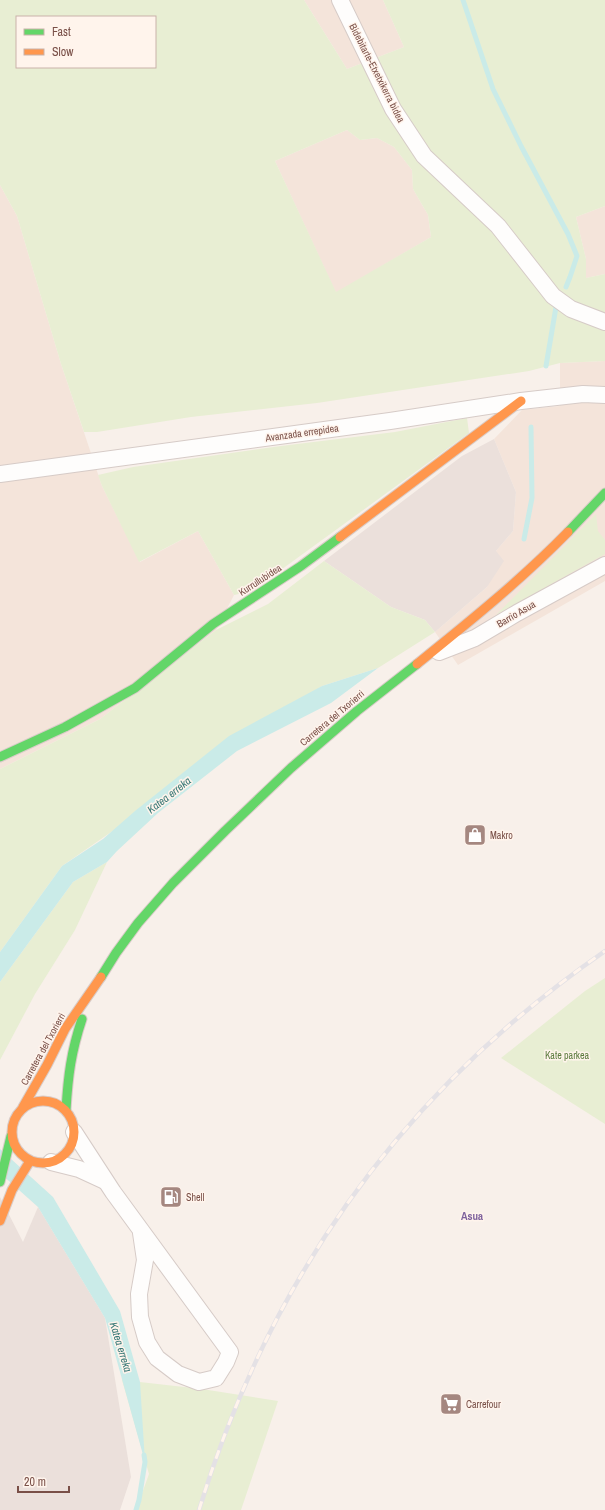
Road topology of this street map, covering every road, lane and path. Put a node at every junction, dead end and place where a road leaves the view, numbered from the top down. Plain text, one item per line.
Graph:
1 (340, 0) edge
2 (605, 322) edge
3 (604, 395) edge
4 (521, 401) junction
5 (0, 474) edge
6 (605, 493) edge
7 (605, 565) edge
8 (425, 657) junction
9 (0, 758) edge
10 (97, 983) junction
11 (23, 1107) junction
12 (66, 1110) junction
13 (74, 1132) junction
14 (12, 1136) junction
15 (30, 1161) junction
16 (51, 1162) junction
17 (105, 1181) junction
18 (0, 1182) edge
19 (0, 1221) edge
20 (141, 1233) junction

1 - 2 street, Bidebitarte-Etxetxikerra bidea
3 - 4 street, Avanzada errepidea
4 - 5 street, Avanzada errepidea
4 - 9 main road, Kurrullubidea
6 - 8 main road, Carretera del Txorierri
7 - 8 street, Barrio Asua
8 - 10 main road, Carretera del Txorierri
10 - 11 main road, Carretera del Txorierri
10 - 12 main road, Carretera del Txorierri
11 - 12 main road
11 - 14 main road
12 - 13 main road
13 - 16 main road
13 - 17 street
14 - 15 main road
14 - 18 main road
15 - 16 main road
15 - 19 main road
16 - 17 street
17 - 20 street
20 - 20 street

